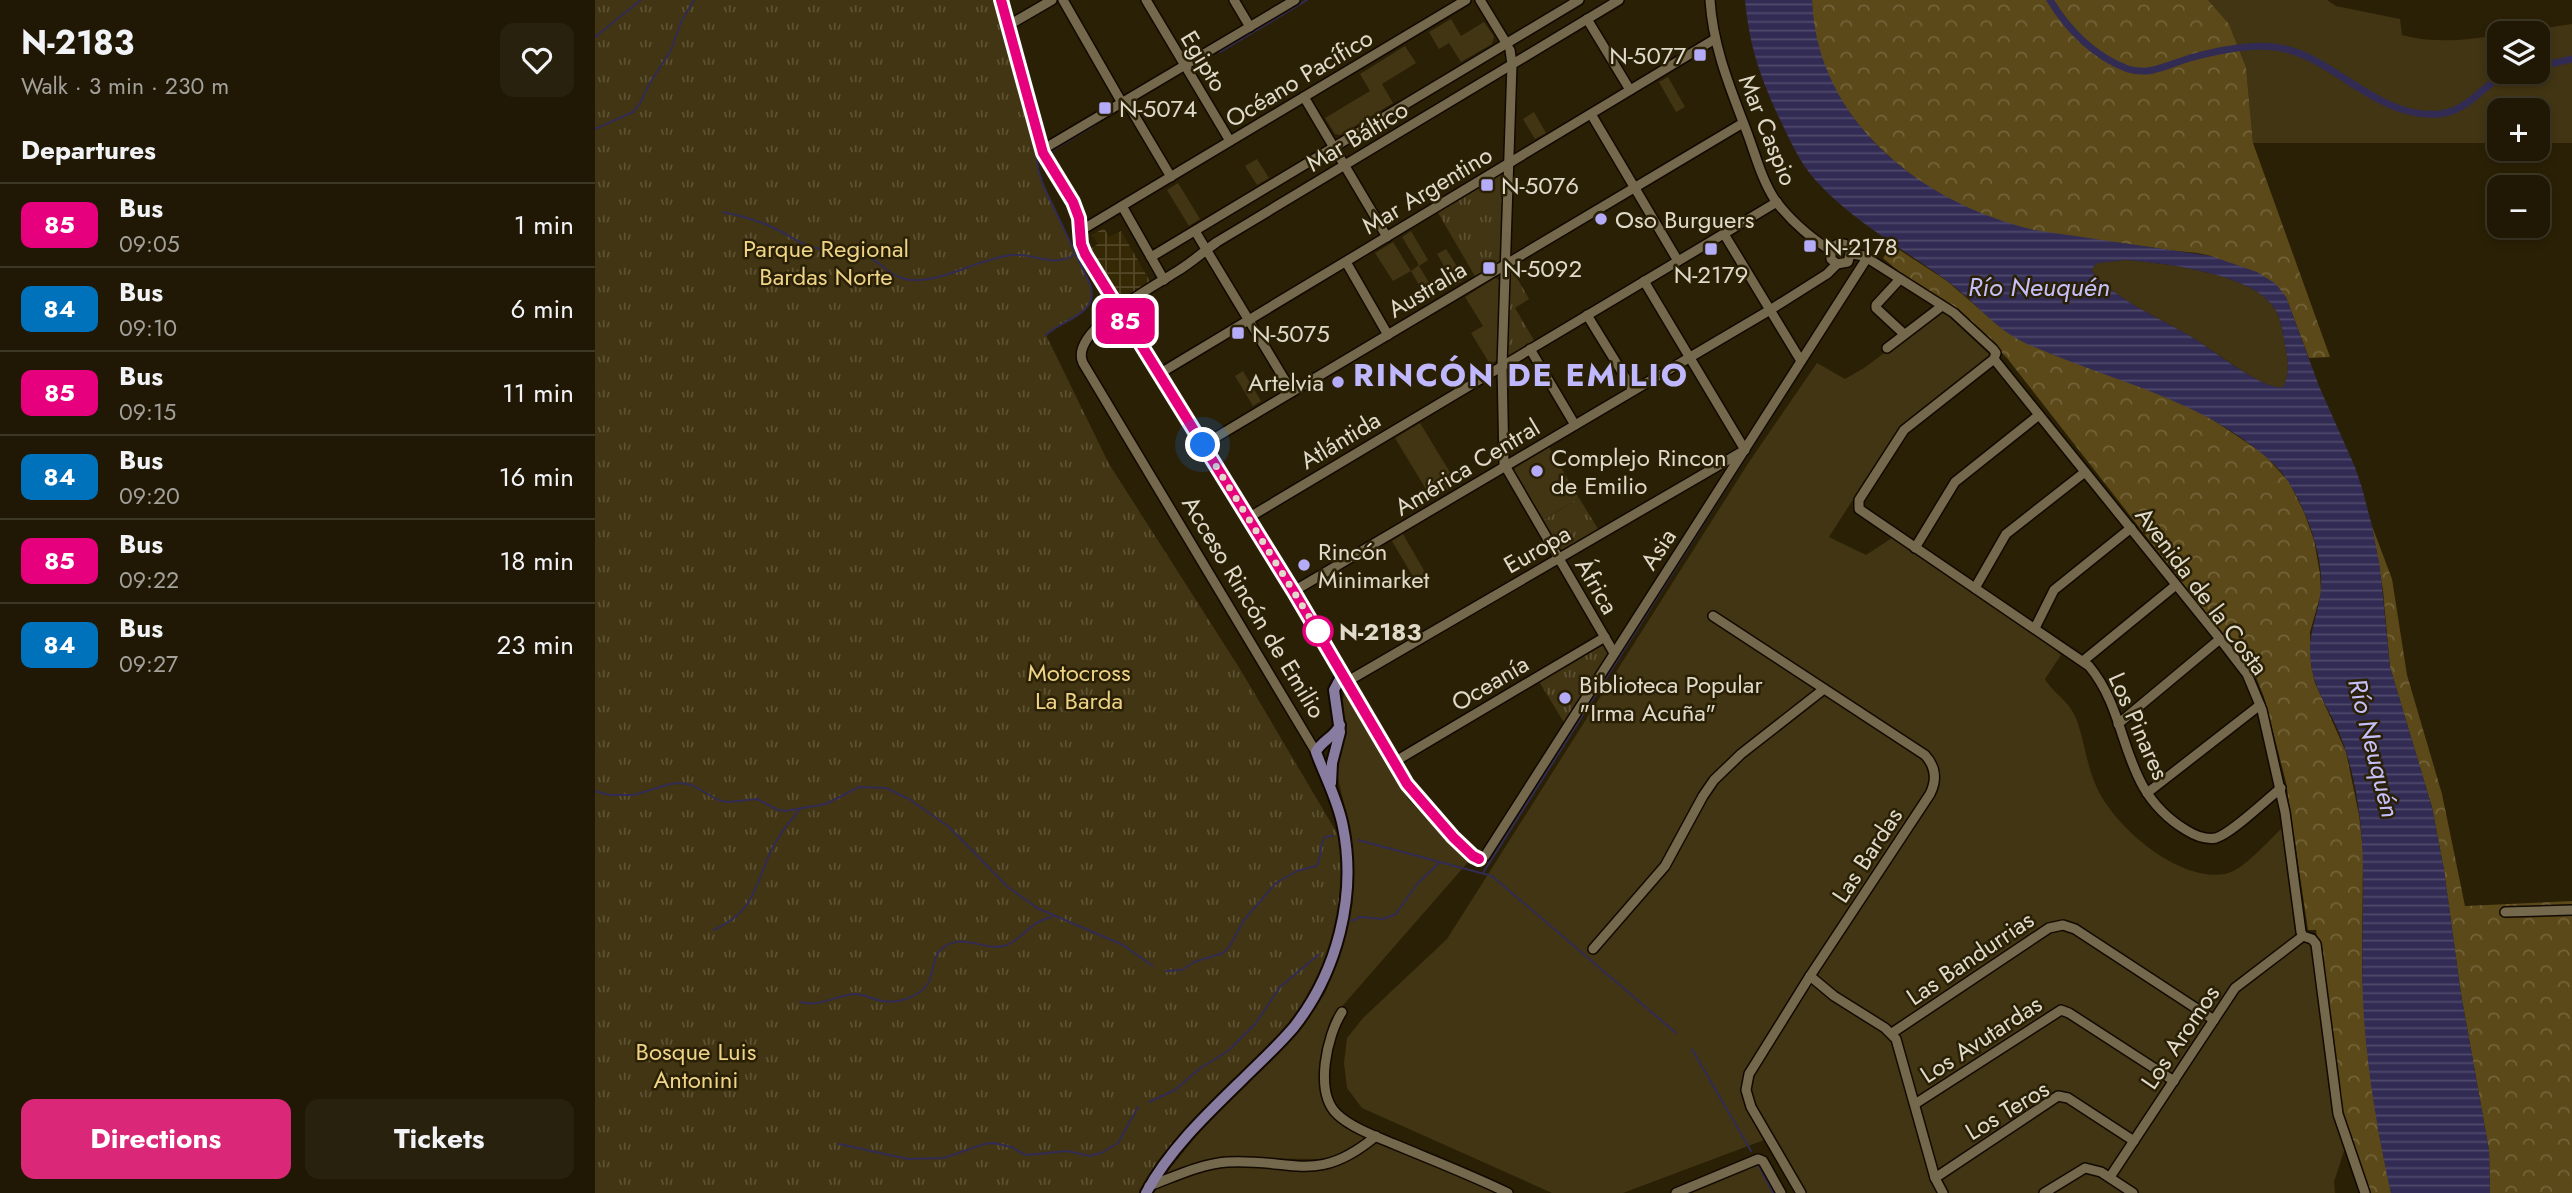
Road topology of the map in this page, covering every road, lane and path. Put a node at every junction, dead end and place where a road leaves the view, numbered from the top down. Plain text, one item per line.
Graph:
1 (1001, 0) edge
2 (1052, 0) edge
3 (1063, 0) edge
4 (1146, 0) edge
5 (1234, 0) edge
6 (1295, 0) edge
7 (1466, 0) edge
8 (1480, 0) edge
9 (1579, 0) edge
10 (1619, 0) edge
11 (1710, 0) edge
12 (1587, 19) junction
13 (1009, 25) junction
14 (1250, 27) junction
15 (1715, 39) junction
16 (1509, 47) junction
17 (1523, 58) junction
18 (1512, 64) junction
19 (1184, 66) junction
20 (1630, 90) junction
21 (1304, 97) junction
22 (1124, 102) junction
23 (1591, 114) junction
24 (1743, 123) junction
25 (1230, 141) junction
26 (1333, 148) junction
27 (1042, 150) junction
28 (1510, 163) junction
29 (1344, 166) junction
30 (1171, 177) junction
31 (1635, 188) junction
32 (1777, 202) junction
33 (1122, 206) junction
34 (1080, 231) junction
35 (1195, 231) junction
36 (1724, 234) junction
37 (1387, 237) junction
38 (1207, 250) junction
39 (1831, 251) junction
40 (1852, 254) junction
41 (1151, 257) junction
42 (1867, 258) junction
43 (1678, 261) junction
44 (1346, 262) junction
45 (1506, 264) junction
46 (1837, 264) junction
47 (1900, 279) junction
48 (1164, 280) junction
49 (1644, 281) junction
50 (1942, 306) junction
51 (1118, 310) junction
52 (1770, 310) junction
53 (1587, 315) junction
54 (1249, 320) junction
55 (1904, 334) junction
56 (1388, 335) junction
57 (1887, 348) dead end
58 (1530, 349) junction
59 (1689, 358) junction
60 (1994, 359) junction
61 (1801, 361) junction
62 (1502, 366) junction
63 (1159, 374) junction
64 (1633, 390) junction
65 (1292, 392) junction
66 (2039, 415) junction
67 (1575, 425) junction
68 (1203, 445) junction
69 (1745, 450) junction
70 (1505, 466) junction
71 (2085, 472) junction
72 (1248, 518) junction
73 (2131, 528) junction
74 (1915, 548) junction
75 (1559, 559) junction
76 (2176, 585) junction
77 (1975, 588) junction
78 (1294, 592) junction
79 (1713, 616) dead end
80 (2035, 628) junction
81 (1605, 637) junction
82 (2220, 639) junction
83 (1614, 653) junction
84 (2083, 661) junction
85 (1345, 677) junction
86 (1824, 689) junction
87 (2260, 705) junction
88 (2119, 724) junction
89 (1340, 725) junction
90 (1316, 752) junction
91 (1394, 762) junction
92 (2281, 788) junction
93 (1332, 789) junction
94 (2147, 793) junction
95 (2572, 910) edge
96 (2505, 912) dead end
97 (2302, 936) junction
98 (1593, 949) dead end
99 (1810, 976) junction
100 (1342, 1012) dead end
101 (2214, 1020) junction
102 (1892, 1033) junction
103 (2173, 1081) junction
104 (1915, 1104) junction
105 (1376, 1136) junction
106 (2134, 1141) junction
107 (2110, 1177) junction
108 (1935, 1178) junction
109 (1148, 1190) edge
110 (1508, 1193) edge
111 (1676, 1193) edge
112 (1781, 1193) edge
113 (1801, 1193) edge
114 (1943, 1193) edge
115 (2044, 1193) edge
116 (2133, 1193) edge
117 (2365, 1193) edge

1 - 13 street
2 - 13 street
3 - 22 street
4 - 19 street, Egipto
5 - 14 street
6 - 14 street
7 - 21 street, Océano Pacífico
8 - 16 street
9 - 16 street, Mar Báltico
10 - 12 street, Mar Báltico
11 - 15 street, Mar Caspio
12 - 17 street, Mar Báltico
12 - 20 street
13 - 27 street
14 - 19 street
15 - 20 street, Mar Argentino
15 - 24 street, Mar Caspio
16 - 17 street
16 - 18 street
16 - 26 street, Mar Báltico
17 - 18 street, Mar Báltico
18 - 28 street
18 - 29 street, Mar Báltico
19 - 22 street
19 - 25 street, Egipto
20 - 23 street, Mar Argentino
21 - 25 street, Océano Pacífico
21 - 26 street
22 - 27 street
22 - 30 street
23 - 28 street, Mar Argentino
23 - 31 street
24 - 31 street, Australia
24 - 32 street, Mar Caspio
25 - 30 street, Océano Pacífico
26 - 29 street
26 - 35 street, Mar Báltico
27 - 34 street
28 - 37 street, Mar Argentino
28 - 45 street
29 - 37 street
29 - 38 street, Mar Báltico
30 - 33 street, Océano Pacífico
31 - 43 street
31 - 45 street, Australia
32 - 36 street, Atlántida
32 - 39 street, Mar Caspio
33 - 34 street, Océano Pacífico
33 - 41 street
34 - 51 street
35 - 38 street
35 - 41 street, Mar Báltico
36 - 43 street, Atlántida
36 - 52 street
37 - 44 street, Mar Argentino
38 - 48 street, Mar Báltico
38 - 54 street
39 - 40 street
39 - 46 street, Mar Caspio
40 - 42 street, Avenida de la Costa
40 - 46 street
41 - 48 street
42 - 47 street, Avenida de la Costa
42 - 61 street, Asia
43 - 49 street, Atlántida
44 - 54 street, Mar Argentino
44 - 56 street
45 - 56 street, Australia
45 - 62 street
46 - 52 street, América Central
47 - 50 street, Avenida de la Costa
47 - 55 street
48 - 51 street, Mar Báltico
49 - 53 street, Atlántida
49 - 59 street
50 - 55 street
50 - 60 street, Avenida de la Costa
51 - 63 street
51 - 90 street, Acceso Rincón de Emilio
52 - 59 street, América Central
52 - 61 street
53 - 58 street, Atlántida
53 - 64 street
54 - 63 street, Mar Argentino
54 - 65 street
55 - 57 street
56 - 65 street, Australia
58 - 62 street, Atlántida
58 - 67 street
59 - 64 street, América Central
59 - 69 street
60 - 66 street, Avenida de la Costa
60 - 74 street, Los Pinares
61 - 69 street, Asia
62 - 70 street
62 - 72 street, Atlántida
63 - 68 street
64 - 67 street, América Central
65 - 68 street, Australia
66 - 71 street, Avenida de la Costa
66 - 74 street
67 - 70 street, América Central
68 - 72 street
69 - 75 street, Europa
69 - 83 street, Asia
70 - 75 street, África
70 - 78 street, América Central
71 - 73 street, Avenida de la Costa
71 - 77 street
72 - 78 street
73 - 76 street, Avenida de la Costa
73 - 80 street
74 - 77 street, Los Pinares
75 - 81 street, África
75 - 85 street, Europa
76 - 82 street, Avenida de la Costa
76 - 84 street
77 - 80 street, Los Pinares
78 - 85 street
79 - 86 street, Las Bardas
80 - 84 street, Los Pinares
81 - 83 street, África
81 - 91 street, Oceanía
82 - 87 street, Avenida de la Costa
82 - 88 street
83 - 91 street, Asia
84 - 88 street, Los Pinares
85 - 89 main road, Acceso Rincón de Emilio
85 - 91 street
86 - 98 street
86 - 99 street, Las Bardas
87 - 92 street, Avenida de la Costa
87 - 94 street
88 - 94 street, Los Pinares
89 - 90 main road, Acceso Rincón de Emilio
89 - 93 main road, Acceso Rincón de Emilio
90 - 93 main road, Acceso Rincón de Emilio
92 - 94 street, Los Pinares
92 - 97 street, Avenida de la Costa
93 - 109 main road, Acceso Rincón de Emilio
95 - 96 street
97 - 101 street, Los Aromos
97 - 117 street, Avenida de la Costa
99 - 102 street
99 - 113 street, Las Bardas
100 - 105 street
101 - 102 street, Las Bandurrias
101 - 103 street, Los Aromos
102 - 104 street
103 - 104 street, Los Avutardas
103 - 106 street, Los Aromos
104 - 108 street
105 - 109 street
105 - 110 street
106 - 107 street, Los Aromos
106 - 108 street, Los Teros
107 - 115 street
107 - 116 street
108 - 114 street
111 - 112 street

